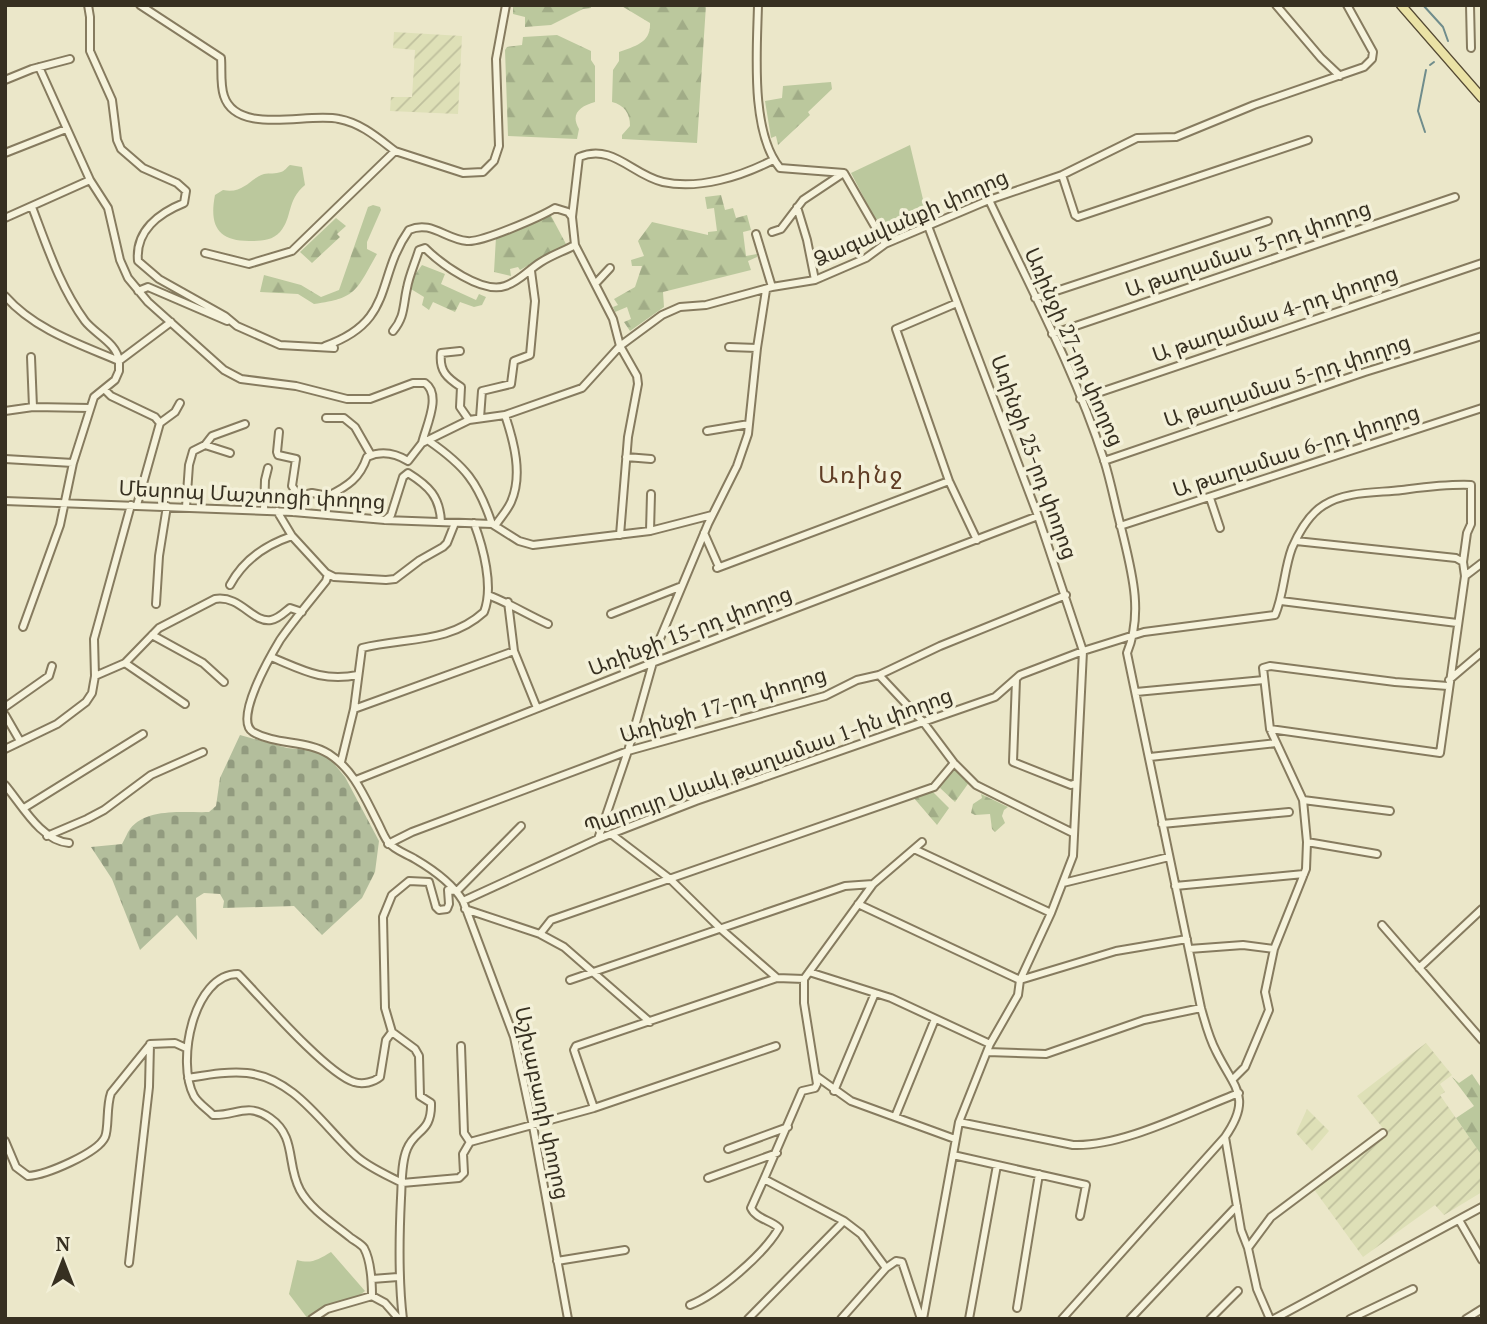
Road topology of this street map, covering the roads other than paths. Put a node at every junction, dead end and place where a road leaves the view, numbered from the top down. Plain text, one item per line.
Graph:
1 (88, 5) edge
2 (140, 5) edge
3 (506, 5) edge
4 (758, 5) edge
5 (1276, 5) edge
6 (1347, 5) edge
7 (1401, 5) edge
8 (1470, 5) edge
9 (1471, 48) dead end
10 (71, 59) dead end
11 (39, 67) junction
12 (1340, 76) junction
13 (5, 80) edge
14 (1482, 98) edge
15 (66, 129) junction
16 (1308, 141) dead end
17 (395, 151) junction
18 (5, 153) edge
19 (773, 160) junction
20 (844, 173) junction
21 (1062, 174) junction
22 (90, 180) junction
23 (1455, 197) dead end
24 (989, 200) junction
25 (797, 207) junction
26 (32, 208) junction
27 (572, 217) junction
28 (5, 218) edge
29 (1268, 221) dead end
30 (928, 226) junction
31 (772, 232) dead end
32 (756, 234) dead end
33 (885, 244) junction
34 (575, 245) junction
35 (205, 253) dead end
36 (1482, 263) edge
37 (610, 268) dead end
38 (531, 271) junction
39 (815, 279) junction
40 (596, 283) junction
41 (769, 288) junction
42 (138, 291) junction
43 (5, 296) edge
44 (1035, 298) junction
45 (957, 303) junction
46 (171, 322) junction
47 (237, 326) junction
48 (393, 331) dead end
49 (1052, 334) junction
50 (1482, 336) edge
51 (325, 346) junction
52 (620, 346) junction
53 (729, 347) dead end
54 (334, 348) dead end
55 (757, 348) junction
56 (460, 351) dead end
57 (31, 356) dead end
58 (119, 361) junction
59 (104, 389) junction
60 (1080, 399) junction
61 (180, 403) dead end
62 (33, 407) junction
63 (90, 408) junction
64 (1482, 408) edge
65 (5, 411) edge
66 (505, 415) junction
67 (326, 418) dead end
68 (480, 418) junction
69 (470, 421) junction
70 (160, 423) junction
71 (245, 424) dead end
72 (749, 424) junction
73 (707, 431) dead end
74 (279, 432) dead end
75 (426, 442) junction
76 (205, 445) junction
77 (230, 453) dead end
78 (371, 455) junction
79 (626, 457) junction
80 (651, 459) dead end
81 (5, 460) edge
82 (1104, 461) junction
83 (73, 463) junction
84 (268, 468) dead end
85 (949, 481) junction
86 (651, 494) dead end
87 (1210, 498) junction
88 (301, 499) junction
89 (5, 501) edge
90 (64, 502) junction
91 (134, 505) junction
92 (167, 506) junction
93 (186, 507) junction
94 (264, 510) junction
95 (277, 511) junction
96 (293, 512) junction
97 (712, 515) junction
98 (1038, 516) junction
99 (385, 520) junction
100 (441, 522) junction
101 (455, 523) junction
102 (474, 523) junction
103 (494, 525) junction
104 (1120, 526) junction
105 (1220, 528) dead end
106 (650, 531) junction
107 (704, 533) junction
108 (620, 535) junction
109 (292, 536) junction
110 (977, 540) junction
111 (1296, 541) junction
112 (1463, 562) junction
113 (1482, 563) edge
114 (328, 574) junction
115 (1465, 576) junction
116 (230, 585) dead end
117 (682, 586) junction
118 (488, 595) junction
119 (1066, 595) junction
120 (1281, 601) junction
121 (508, 602) junction
122 (156, 604) dead end
123 (302, 612) junction
124 (611, 614) dead end
125 (1457, 623) junction
126 (548, 624) dead end
127 (23, 627) dead end
128 (152, 635) junction
129 (1134, 635) junction
130 (514, 651) junction
131 (1083, 651) junction
132 (1482, 652) edge
133 (271, 657) junction
134 (125, 663) junction
135 (652, 663) junction
136 (52, 666) dead end
137 (358, 675) junction
138 (879, 675) junction
139 (95, 676) junction
140 (1016, 679) junction
141 (1264, 680) junction
142 (224, 682) dead end
143 (1448, 683) junction
144 (1136, 692) junction
145 (185, 704) dead end
146 (5, 707) edge
147 (537, 708) junction
148 (354, 709) junction
149 (5, 715) edge
150 (924, 723) junction
151 (1270, 729) junction
152 (143, 734) dead end
153 (20, 741) junction
154 (1276, 743) junction
155 (5, 749) edge
156 (628, 751) junction
157 (203, 752) dead end
158 (1150, 757) junction
159 (341, 762) junction
160 (954, 763) junction
161 (356, 780) junction
162 (1076, 783) junction
163 (5, 785) edge
164 (1303, 800) junction
165 (24, 808) junction
166 (1390, 811) dead end
167 (1289, 812) dead end
168 (1162, 824) junction
169 (521, 826) dead end
170 (1073, 833) junction
171 (611, 834) junction
172 (47, 836) junction
173 (598, 839) junction
174 (922, 842) dead end
175 (1307, 842) junction
176 (69, 844) dead end
177 (388, 844) junction
178 (914, 849) junction
179 (1377, 855) dead end
180 (1169, 857) junction
181 (1304, 873) junction
182 (670, 878) junction
183 (1063, 883) junction
184 (873, 884) junction
185 (1175, 886) junction
186 (457, 891) junction
187 (463, 901) junction
188 (859, 904) junction
189 (465, 909) junction
190 (1482, 909) edge
191 (1051, 914) junction
192 (1382, 925) dead end
193 (722, 930) junction
194 (540, 934) junction
195 (1186, 939) junction
196 (1189, 950) junction
197 (1274, 950) junction
198 (1419, 968) junction
199 (809, 972) junction
200 (593, 973) junction
201 (777, 978) junction
202 (804, 979) junction
203 (570, 980) dead end
204 (1020, 980) junction
205 (875, 993) junction
206 (1200, 1008) junction
207 (935, 1019) junction
208 (650, 1021) junction
209 (392, 1032) junction
210 (1482, 1040) edge
211 (150, 1044) junction
212 (990, 1044) junction
213 (461, 1046) dead end
214 (776, 1046) dead end
215 (186, 1048) junction
216 (987, 1052) junction
217 (816, 1076) junction
218 (188, 1077) junction
219 (1232, 1080) junction
220 (834, 1091) junction
221 (1238, 1093) junction
222 (594, 1108) junction
223 (895, 1117) junction
224 (959, 1122) junction
225 (533, 1126) junction
226 (788, 1127) junction
227 (1383, 1133) dead end
228 (1225, 1137) junction
229 (956, 1139) junction
230 (5, 1142) edge
231 (470, 1142) junction
232 (728, 1149) dead end
233 (776, 1153) junction
234 (953, 1155) junction
235 (997, 1165) junction
236 (1039, 1174) junction
237 (708, 1178) dead end
238 (764, 1178) junction
239 (402, 1183) junction
240 (1237, 1206) junction
241 (1482, 1207) edge
242 (1080, 1216) dead end
243 (1459, 1220) junction
244 (844, 1221) junction
245 (1248, 1248) junction
246 (625, 1250) dead end
247 (1482, 1260) edge
248 (557, 1261) junction
249 (129, 1262) dead end
250 (886, 1268) junction
251 (398, 1277) junction
252 (372, 1279) junction
253 (1413, 1289) dead end
254 (1238, 1291) dead end
255 (372, 1296) junction
256 (690, 1305) dead end
257 (1017, 1308) dead end
258 (1482, 1309) edge
259 (312, 1319) edge
260 (401, 1319) edge
261 (568, 1319) edge
262 (748, 1319) edge
263 (841, 1319) edge
264 (922, 1319) edge
265 (970, 1319) edge
266 (1062, 1319) edge
267 (1130, 1319) edge
268 (1210, 1319) edge
269 (1272, 1319) edge
270 (1350, 1319) edge
271 (1466, 1319) edge

1 - 47 street
2 - 17 street
3 - 17 street
4 - 19 street
5 - 12 street
6 - 12 street, Ձագավանքի փողոց
7 - 14 main road
8 - 9 street
10 - 11 street
11 - 13 street
11 - 15 street
12 - 21 street, Ձագավանքի փողոց
15 - 18 street
15 - 22 street
16 - 21 street
17 - 35 street
19 - 20 street
19 - 27 street
20 - 25 street
20 - 33 street
21 - 24 street, Ձագավանքի փողոց
22 - 26 street
22 - 42 street
23 - 49 street, Ա թաղամաս 3-րդ փողոց
24 - 30 street, Ձագավանքի փողոց
24 - 44 street, Առինջի 27-րդ փողոց
25 - 31 street
25 - 39 street
26 - 28 street
26 - 58 street
27 - 34 street
27 - 51 street
29 - 44 street
30 - 33 street, Ձագավանքի փողոց
30 - 45 street, Առինջի 25-րդ փողոց
32 - 41 street
33 - 39 street, Ձագավանքի փողոց
34 - 38 street
34 - 40 street
36 - 60 street, Ա թաղամաս 4-րդ փողոց
37 - 40 street
38 - 48 street
38 - 68 street
39 - 41 street, Ձագավանքի փողոց
40 - 52 street
41 - 52 street, Ձագավանքի փողոց
41 - 55 street
42 - 46 street
42 - 47 street
43 - 58 street
44 - 49 street, Առինջի 27-րդ փողոց
45 - 85 street
45 - 98 street, Առինջի 25-րդ փողոց
46 - 58 street
46 - 75 street
47 - 51 street
49 - 60 street, Առինջի 27-րդ փողոց
50 - 82 street, Ա թաղամաս 5-րդ փողոց
51 - 54 street
52 - 66 street, Ձագավանքի փողոց
52 - 79 street
53 - 55 street
55 - 72 street
56 - 69 street
57 - 62 street
58 - 59 street
59 - 63 street
59 - 70 street
60 - 82 street, Առինջի 27-րդ փողոց
61 - 70 street
62 - 63 street
62 - 65 street
63 - 83 street
64 - 87 street, Ա թաղամաս 6-րդ փողոց
66 - 68 street, Ձագավանքի փողոց
66 - 103 street
67 - 78 street
68 - 69 street, Ձագավանքի փողոց
69 - 75 street, Ձագավանքի փողոց
70 - 91 street
71 - 76 street
72 - 73 street
72 - 97 street
74 - 88 street
75 - 78 street, Ձագավանքի փողոց
75 - 103 street
76 - 77 street
76 - 93 street
78 - 88 street
79 - 80 street
79 - 108 street
81 - 83 street
82 - 104 street, Առինջի 27-րդ փողոց
83 - 90 street
84 - 94 street
85 - 107 street
85 - 110 street
86 - 106 street
87 - 104 street, Ա թաղամաս 6-րդ փողոց
87 - 105 street
88 - 96 street
89 - 90 street, Մեսրոպ Մաշտոցի փողոց
90 - 91 street, Մեսրոպ Մաշտոցի փողոց
90 - 127 street
91 - 92 street, Մեսրոպ Մաշտոցի փողոց
91 - 139 street
92 - 93 street, Մեսրոպ Մաշտոցի փողոց
92 - 122 street
93 - 94 street, Մեսրոպ Մաշտոցի փողոց
94 - 95 street, Մեսրոպ Մաշտոցի փողոց
95 - 96 street, Մեսրոպ Մաշտոցի փողոց
95 - 109 street
96 - 99 street, Մեսրոպ Մաշտոցի փողոց
97 - 106 street
97 - 107 street
98 - 110 street, Առինջի 15-րդ փողոց
98 - 119 street, Առինջի 25-րդ փողոց
99 - 100 street, Մեսրոպ Մաշտոցի փողոց
99 - 100 street
100 - 101 street, Մեսրոպ Մաշտոցի փողոց
101 - 102 street, Մեսրոպ Մաշտոցի փողոց
101 - 114 street
102 - 103 street, Մեսրոպ Մաշտոցի փողոց
102 - 118 street
103 - 108 street
104 - 129 street, Առինջի 27-րդ փողոց
106 - 108 street
107 - 117 street
109 - 114 street
109 - 116 street
110 - 135 street, Առինջի 15-րդ փողոց
111 - 112 street
111 - 112 street
111 - 120 street
112 - 115 street
113 - 115 street
114 - 123 street
115 - 125 street
117 - 124 street
117 - 135 street
118 - 121 street
118 - 137 street
119 - 131 street, Առինջի 25-րդ փողոց
119 - 138 street, Առինջի 17-րդ փողոց
120 - 125 street
120 - 129 street
121 - 126 street
121 - 130 street
123 - 128 street
123 - 133 street
125 - 143 street
128 - 134 street
128 - 142 street
129 - 131 street
129 - 144 street, Առինջի 27-րդ փողոց
130 - 147 street
130 - 148 street
131 - 140 street, Պարույր Սևակ թաղամաս 1-ին փողոց
131 - 162 street, Առինջի 25-րդ փողոց
132 - 143 street
133 - 137 street
133 - 159 street
134 - 139 street
134 - 145 street
135 - 147 street, Առինջի 15-րդ փողոց
135 - 156 street
136 - 146 street
137 - 148 street
138 - 150 street
138 - 156 street, Առինջի 17-րդ փողոց
139 - 153 street
140 - 150 street, Պարույր Սևակ թաղամաս 1-ին փողոց
140 - 162 street
141 - 143 street
141 - 144 street
141 - 151 street
143 - 151 street
144 - 158 street, Առինջի 27-րդ փողոց
147 - 161 street, Առինջի 15-րդ փողոց
148 - 159 street
149 - 153 street
150 - 160 street
150 - 171 street, Պարույր Սևակ թաղամաս 1-ին փողոց
151 - 154 street
152 - 165 street
153 - 155 street
154 - 158 street
154 - 164 street
156 - 173 street
156 - 177 street, Առինջի 17-րդ փողոց
157 - 172 street
158 - 168 street, Առինջի 27-րդ փողոց
159 - 161 street
160 - 170 street
160 - 182 street
161 - 177 street
162 - 170 street, Առինջի 25-րդ փողոց
163 - 165 street
164 - 166 street
164 - 175 street
165 - 172 street
167 - 168 street
168 - 180 street, Առինջի 27-րդ փողոց
169 - 186 street
170 - 183 street, Առինջի 25-րդ փողոց
171 - 173 street, Պարույր Սևակ թաղամաս 1-ին փողոց
171 - 182 street
172 - 176 street
173 - 187 street, Պարույր Սևակ թաղամաս 1-ին փողոց
174 - 178 street
175 - 179 street
175 - 181 street
177 - 186 street
178 - 184 street
178 - 191 street
180 - 183 street
180 - 185 street, Առինջի 27-րդ փողոց
181 - 185 street
181 - 197 street
182 - 193 street
182 - 194 street
183 - 191 street, Առինջի 25-րդ փողոց
184 - 188 street
184 - 193 street
185 - 195 street, Առինջի 27-րդ փողոց
186 - 187 street, Աշխաբադի փողոց
186 - 209 street
187 - 189 street, Աշխաբադի փողոց
188 - 199 street
188 - 204 street
189 - 194 street
189 - 225 street, Աշխաբադի փողոց
190 - 198 street
191 - 204 street, Առինջի 25-րդ փողոց
192 - 198 street
193 - 200 street
193 - 201 street
194 - 200 street
195 - 196 street, Առինջի 27-րդ փողոց
195 - 204 street
196 - 197 street
196 - 206 street, Առինջի 27-րդ փողոց
197 - 219 street
198 - 210 street
199 - 202 street
199 - 205 street
200 - 203 street
200 - 208 street
201 - 202 street
201 - 208 street
202 - 217 street
204 - 212 street, Առինջի 25-րդ փողոց
205 - 207 street
205 - 220 street
206 - 216 street
206 - 219 street, Առինջի 27-րդ փողոց
207 - 212 street
207 - 223 street
208 - 222 street
209 - 215 street
209 - 239 street
211 - 215 street
211 - 230 street
211 - 249 street
212 - 216 street, Առինջի 25-րդ փողոց
213 - 231 street
214 - 222 street
215 - 218 street
216 - 224 street, Առինջի 25-րդ փողոց
217 - 220 street
217 - 226 street
218 - 239 street
218 - 252 street
219 - 221 street, Առինջի 27-րդ փողոց
220 - 223 street
221 - 224 street
221 - 228 street
222 - 225 street
223 - 229 street
224 - 229 street, Առինջի 25-րդ փողոց
225 - 231 street
225 - 248 street, Աշխաբադի փողոց
226 - 232 street
226 - 233 street
227 - 245 street
228 - 240 street
228 - 266 street
229 - 234 street, Առինջի 25-րդ փողոց
231 - 239 street
233 - 237 street
233 - 238 street
234 - 235 street
234 - 264 street, Առինջի 25-րդ փողոց
235 - 236 street
235 - 265 street
236 - 242 street
236 - 257 street
238 - 244 street
238 - 256 street
239 - 251 street
240 - 245 street
240 - 267 street
241 - 243 street
243 - 247 street
243 - 269 street
244 - 250 street
244 - 262 street
245 - 269 street
246 - 248 street
248 - 261 street, Աշխաբադի փողոց
250 - 263 street
250 - 264 street
251 - 252 street
251 - 260 street
252 - 255 street
253 - 270 street
254 - 268 street
255 - 259 street
255 - 260 street
258 - 271 street

